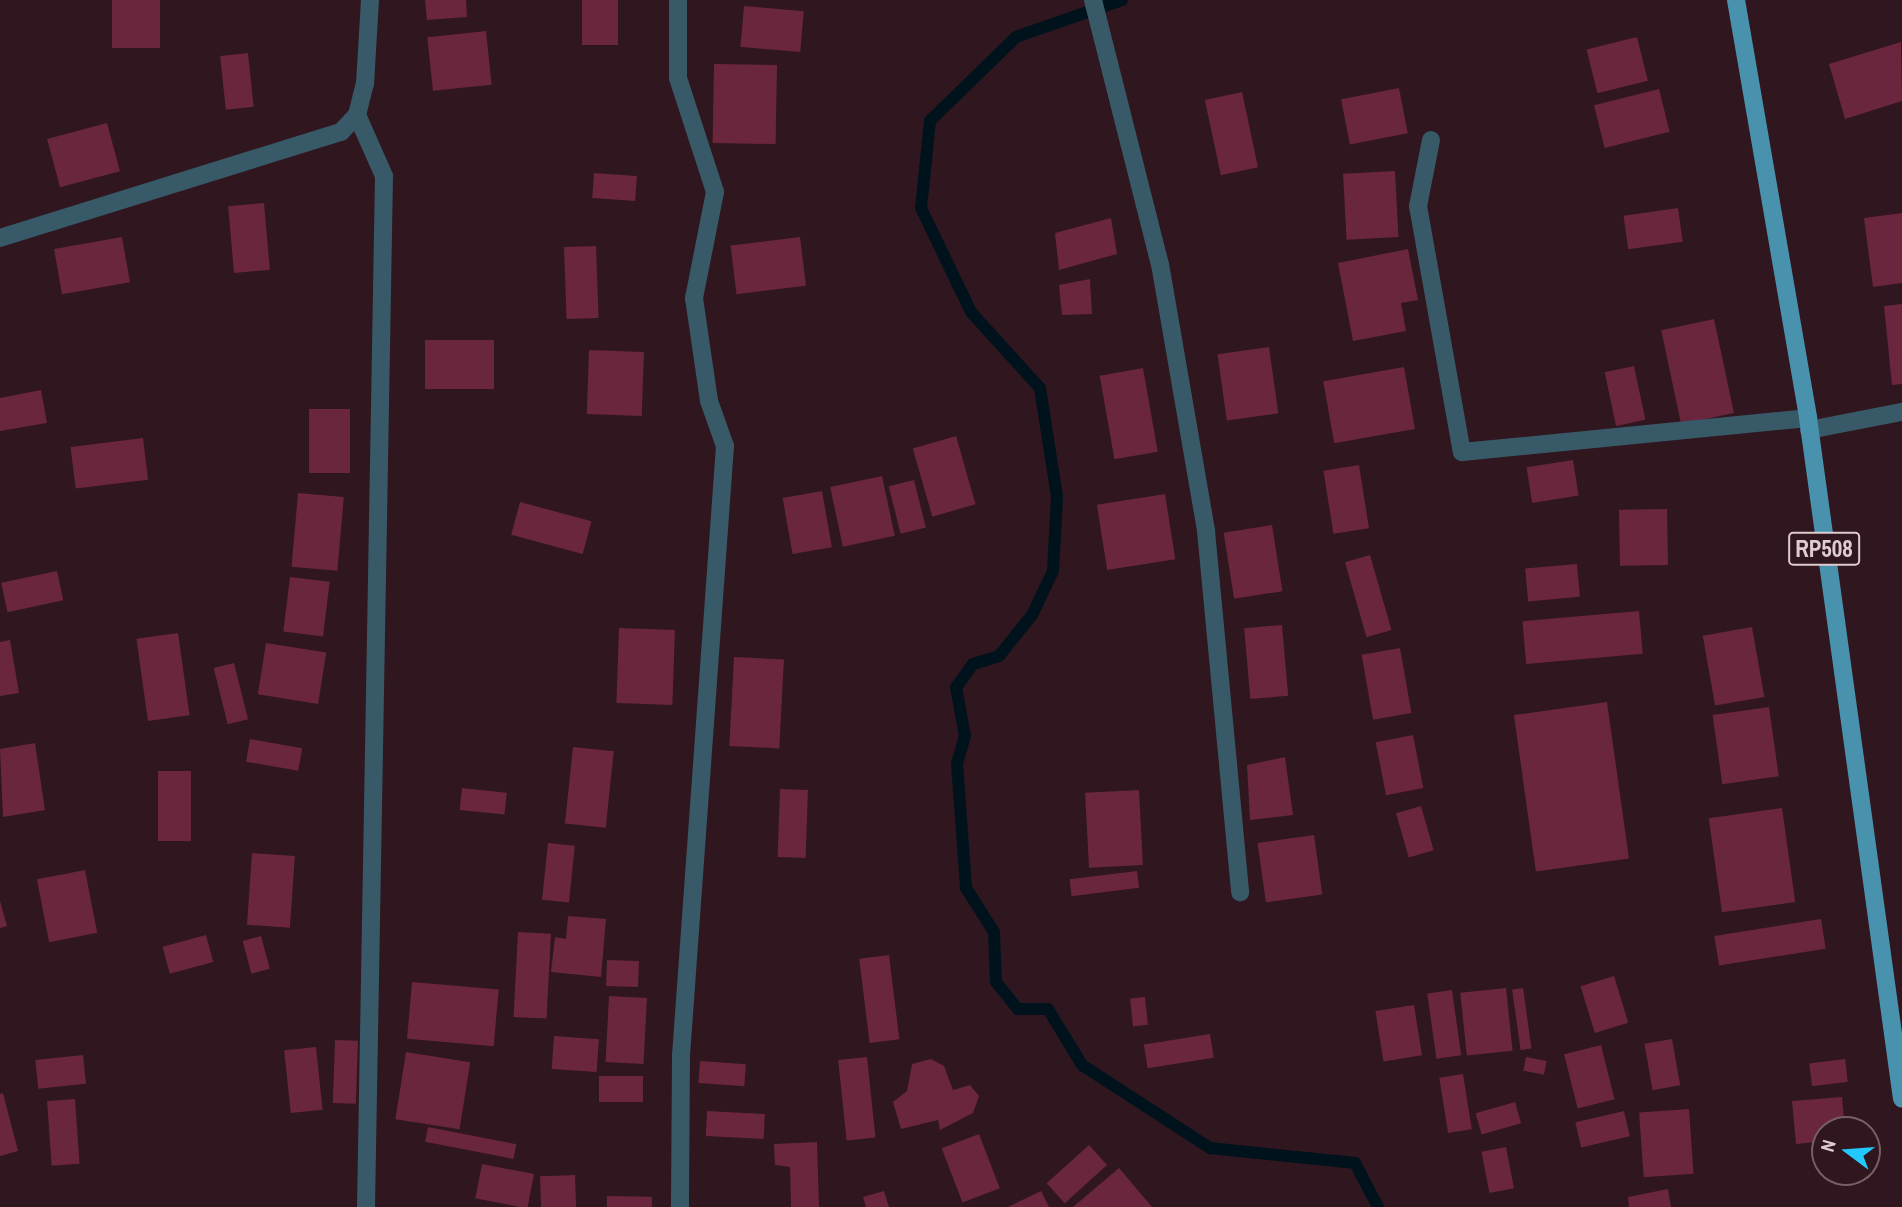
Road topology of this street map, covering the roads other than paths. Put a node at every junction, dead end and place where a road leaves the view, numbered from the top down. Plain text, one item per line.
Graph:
1 (370, 0) edge
2 (678, 0) edge
3 (1093, 0) edge
4 (1735, 0) edge
5 (357, 115) junction
6 (1431, 140) dead end
7 (0, 238) edge
8 (1902, 412) edge
9 (1809, 424) junction
10 (1240, 892) dead end
11 (1902, 1099) edge
12 (366, 1207) edge
13 (680, 1207) edge

1 - 5 street
2 - 13 street
3 - 10 street
4 - 9 main road, RP508
5 - 7 street
5 - 12 street
6 - 9 street
8 - 9 street
9 - 11 main road, RP508

